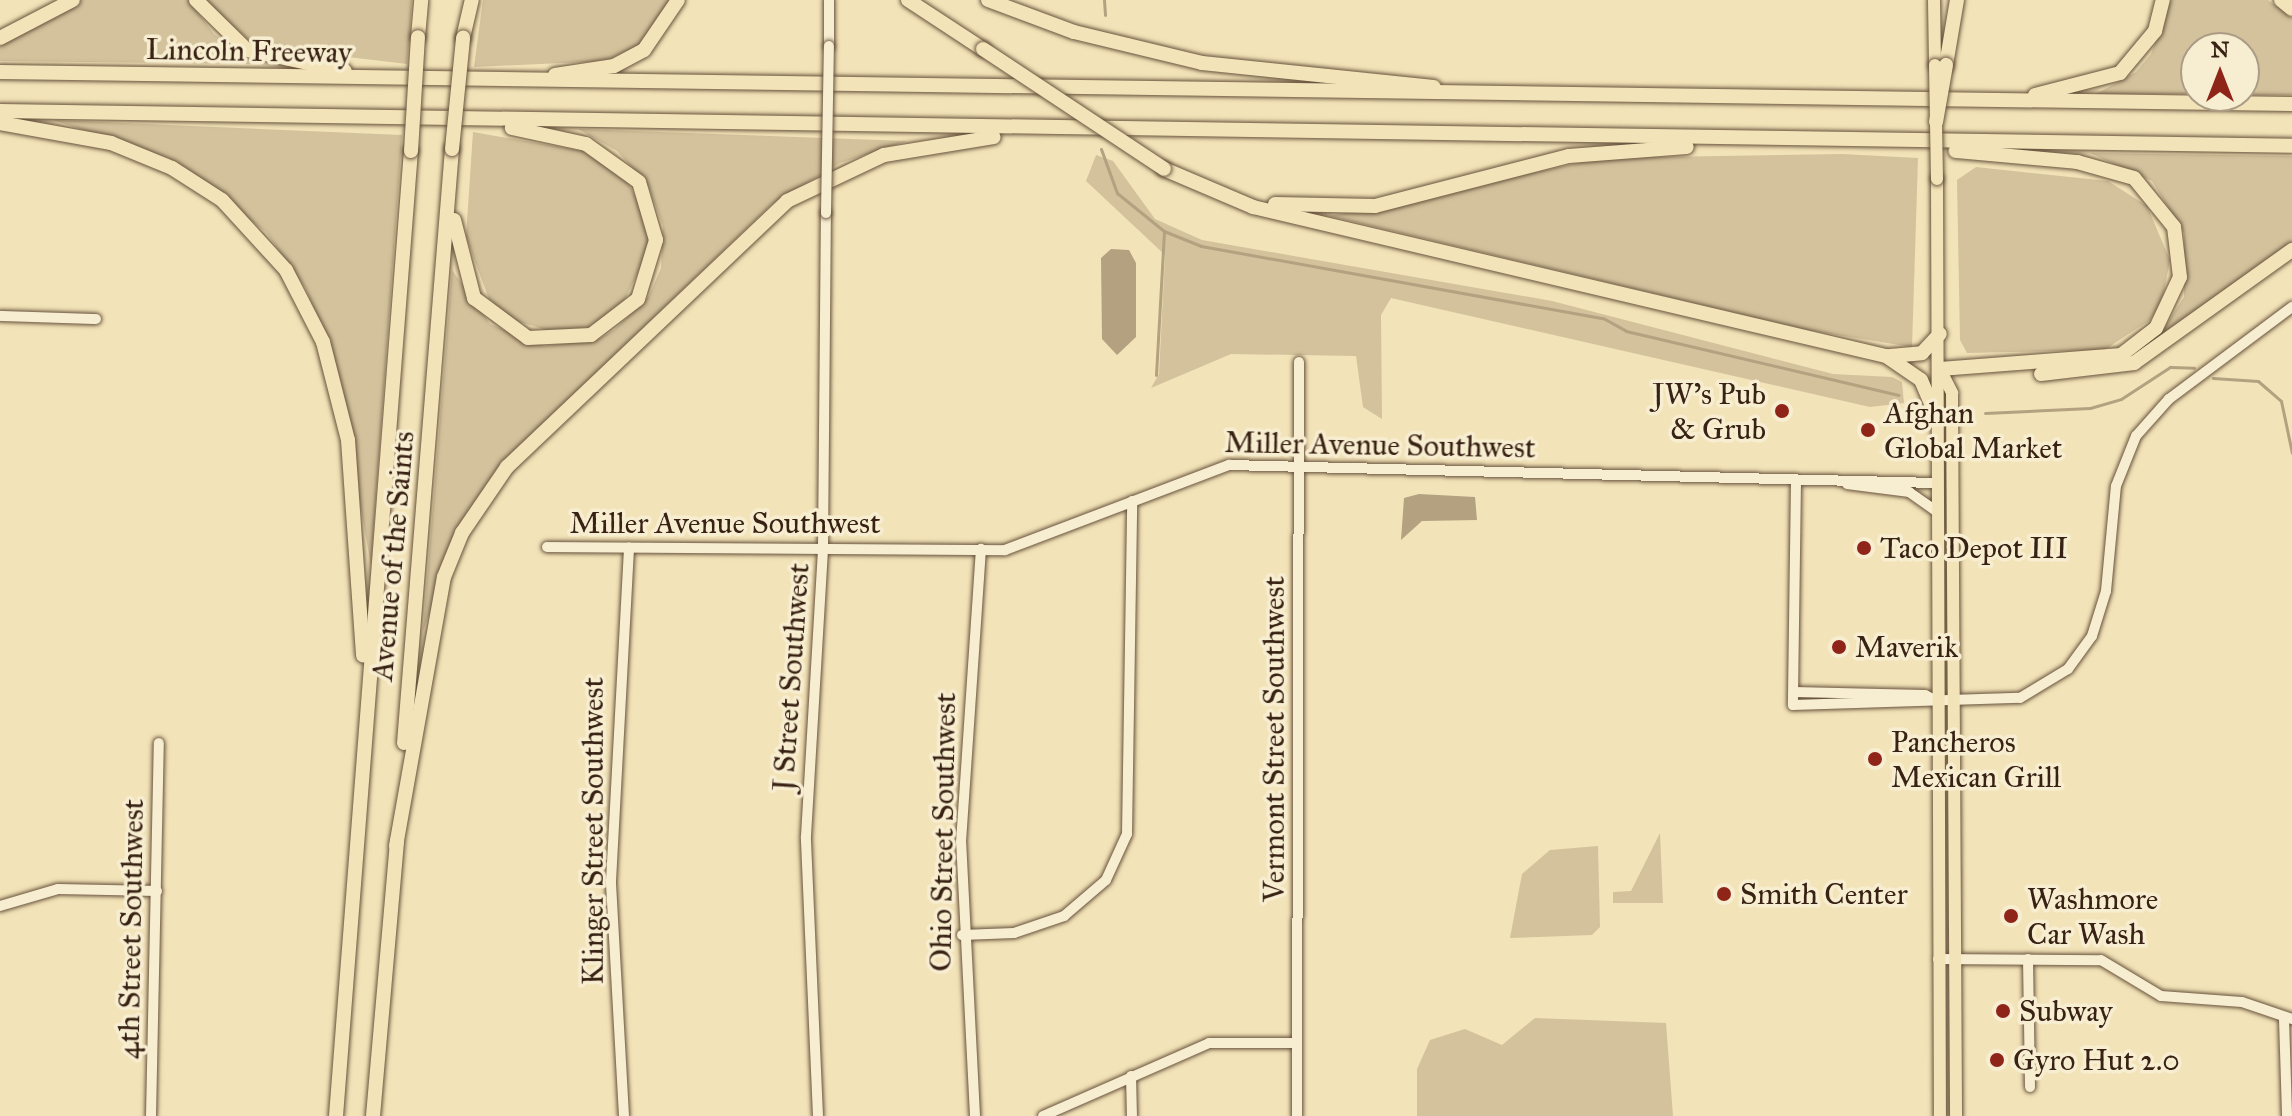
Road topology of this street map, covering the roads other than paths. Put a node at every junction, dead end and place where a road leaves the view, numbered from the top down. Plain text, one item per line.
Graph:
1 (73, 0) edge
2 (196, 0) edge
3 (420, 0) edge
4 (466, 0) edge
5 (472, 0) edge
6 (678, 0) edge
7 (829, 0) edge
8 (908, 0) edge
9 (988, 0) edge
10 (1934, 0) edge
11 (1957, 0) edge
12 (2163, 0) edge
13 (2281, 0) edge
14 (2292, 9) edge
15 (0, 38) edge
16 (463, 38) junction
17 (1940, 65) junction
18 (0, 72) edge
19 (392, 79) junction
20 (498, 81) junction
21 (1522, 96) junction
22 (2001, 101) junction
23 (2292, 104) edge
24 (0, 111) edge
25 (436, 119) junction
26 (1936, 122) joint
27 (0, 123) edge
28 (1159, 132) junction
29 (1775, 140) junction
30 (1839, 141) junction
31 (2292, 146) edge
32 (450, 175) junction
33 (1235, 198) junction
34 (2292, 250) edge
35 (2292, 307) edge
36 (0, 316) edge
37 (96, 319) dead end
38 (1940, 334) junction
39 (1886, 356) junction
40 (1299, 362) dead end
41 (1940, 369) junction
42 (1934, 411) junction
43 (1299, 465) junction
44 (1796, 481) junction
45 (1934, 483) junction
46 (1845, 484) junction
47 (1132, 501) junction
48 (1935, 510) junction
49 (1953, 524) junction
50 (547, 547) dead end
51 (629, 547) junction
52 (823, 547) junction
53 (981, 549) junction
54 (1794, 692) junction
55 (1937, 701) junction
56 (1955, 702) junction
57 (364, 741) junction
58 (159, 743) dead end
59 (396, 846) junction
60 (157, 891) junction
61 (0, 906) edge
62 (962, 935) junction
63 (1938, 959) junction
64 (1954, 959) junction
65 (2028, 959) junction
66 (2288, 1019) edge
67 (1297, 1043) junction
68 (1131, 1076) junction
69 (2030, 1087) dead end
70 (151, 1116) edge
71 (336, 1116) edge
72 (373, 1116) edge
73 (624, 1116) edge
74 (818, 1116) edge
75 (975, 1116) edge
76 (1043, 1116) edge
77 (1132, 1116) edge
78 (1297, 1116) edge
79 (1940, 1116) edge
80 (1956, 1116) edge
81 (2287, 1116) edge

1 - 15 highway
2 - 19 highway
3 - 57 highway, Avenue of the Saints, bridge
4 - 16 highway, Avenue of the Saints
5 - 16 highway
6 - 20 highway
7 - 52 street, J Street Southwest, bridge
8 - 33 highway, bridge
9 - 21 highway
10 - 17 main road
11 - 17 highway
12 - 22 highway
13 - 14 highway
16 - 32 highway, Avenue of the Saints, bridge
17 - 26 highway, bridge
18 - 19 highway, Lincoln Freeway
19 - 20 highway, Lincoln Freeway
20 - 21 highway
21 - 22 highway
22 - 23 highway
24 - 25 highway
25 - 28 highway
25 - 32 highway
26 - 38 main road, bridge
27 - 57 highway
28 - 29 highway
28 - 59 highway
29 - 30 highway
29 - 33 highway
30 - 31 highway
30 - 41 highway
32 - 59 highway, Avenue of the Saints
33 - 39 highway
34 - 41 highway
35 - 56 street
36 - 37 street
38 - 39 highway
38 - 41 main road
39 - 42 highway
40 - 43 street, Vermont Street Southwest
41 - 42 main road
41 - 49 main road
42 - 45 main road
43 - 44 street, Miller Avenue Southwest
43 - 47 street, Miller Avenue Southwest
43 - 67 street, Vermont Street Southwest
44 - 46 street, Miller Avenue Southwest
44 - 54 street
45 - 46 street, Miller Avenue Southwest
45 - 48 main road
45 - 49 main road
46 - 48 street, Miller Avenue Southwest
47 - 53 street, Miller Avenue Southwest
47 - 62 street
48 - 55 main road
49 - 56 main road
50 - 51 street, Miller Avenue Southwest
51 - 52 street, Miller Avenue Southwest
51 - 73 street, Klinger Street Southwest
52 - 53 street, Miller Avenue Southwest
52 - 74 street, J Street Southwest
53 - 62 street, Ohio Street Southwest
54 - 55 street
54 - 55 street
55 - 56 street
55 - 63 main road
56 - 64 main road
57 - 71 highway, Avenue of the Saints
58 - 60 street, 4th Street Southwest
59 - 72 highway, Avenue of the Saints
60 - 61 street
60 - 70 street, 4th Street Southwest
62 - 75 street, Ohio Street Southwest
63 - 64 street
63 - 79 main road
64 - 65 street
64 - 80 main road
65 - 66 street
65 - 69 street
66 - 81 street
67 - 68 street
67 - 78 street, Vermont Street Southwest
68 - 76 street
68 - 77 street

